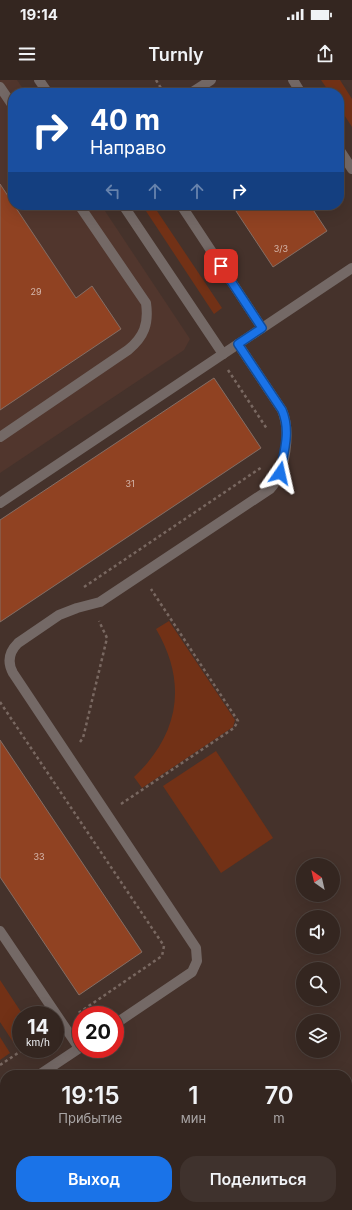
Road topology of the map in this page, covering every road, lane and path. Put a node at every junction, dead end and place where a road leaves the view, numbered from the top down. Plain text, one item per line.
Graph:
1 (211, 80) edge
2 (0, 87) edge
3 (199, 88) edge
4 (8, 99) edge
5 (344, 157) edge
6 (352, 169) edge
7 (83, 210) edge
8 (126, 210) edge
9 (183, 210) edge
10 (352, 268) edge
11 (262, 328) junction
12 (238, 344) junction
13 (221, 356) junction
14 (271, 435) dead end
15 (0, 437) edge
16 (265, 465) dead end
17 (0, 503) edge
18 (142, 575) junction
19 (80, 590) dead end
20 (90, 605) junction
21 (0, 702) edge
22 (65, 753) junction
23 (106, 814) junction
24 (0, 930) edge
25 (88, 1006) edge
26 (124, 1018) edge
27 (72, 1036) edge
28 (72, 1053) edge
29 (12, 1057) edge
30 (0, 1065) edge
31 (47, 1070) edge

1 - 3 street
2 - 4 street
5 - 6 street
7 - 15 street
8 - 13 street
9 - 11 street
10 - 11 street
11 - 12 street
12 - 13 street
12 - 18 street
13 - 14 path
13 - 17 street
16 - 19 path
18 - 20 street
18 - 23 path
20 - 22 path
20 - 22 street
21 - 25 path
22 - 23 street
23 - 26 street
24 - 27 street
28 - 31 street
29 - 30 path

